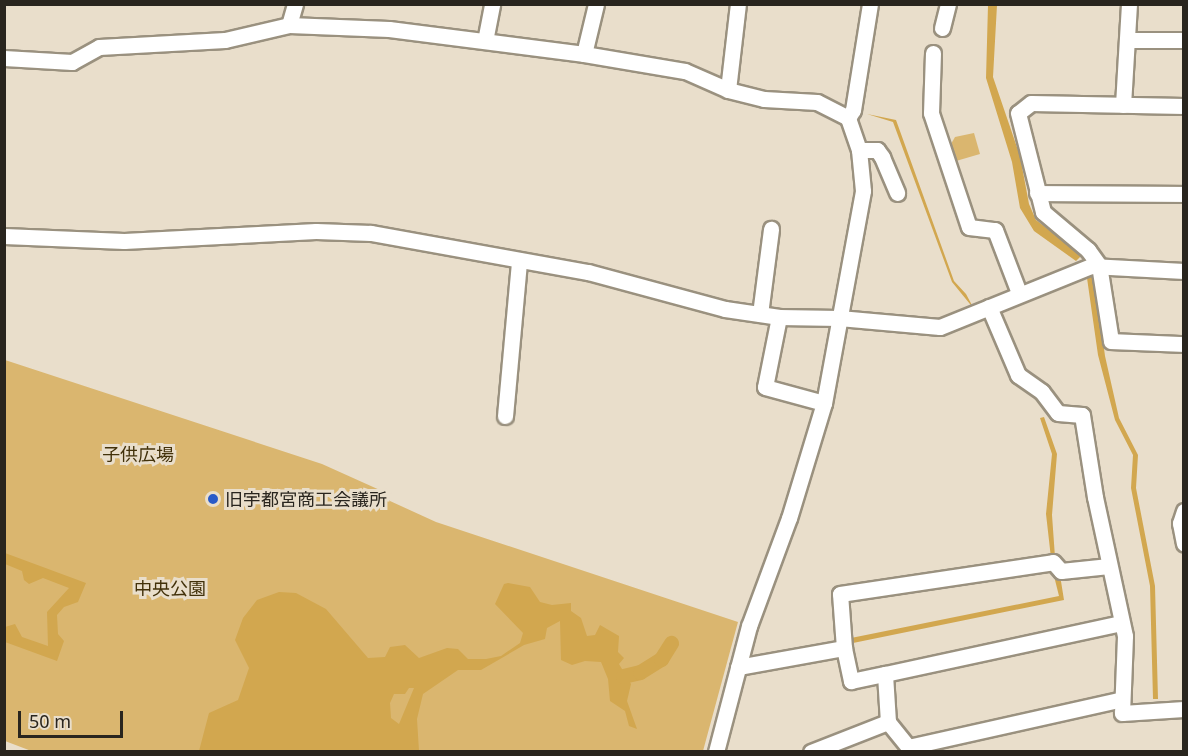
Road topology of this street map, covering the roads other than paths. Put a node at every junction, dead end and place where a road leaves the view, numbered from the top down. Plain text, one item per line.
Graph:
1 (295, 4) edge
2 (492, 4) edge
3 (596, 4) edge
4 (738, 4) edge
5 (870, 4) edge
6 (948, 4) edge
7 (1129, 4) edge
8 (289, 25) junction
9 (942, 28) dead end
10 (1127, 40) junction
11 (1184, 40) edge
12 (485, 41) junction
13 (933, 53) dead end
14 (584, 54) junction
15 (4, 58) edge
16 (728, 90) junction
17 (1123, 105) junction
18 (1184, 106) edge
19 (848, 118) junction
20 (859, 150) junction
21 (897, 193) dead end
22 (1037, 193) junction
23 (1184, 194) edge
24 (771, 229) dead end
25 (4, 236) edge
26 (519, 261) junction
27 (1089, 268) junction
28 (1184, 271) edge
29 (1019, 293) junction
30 (989, 307) junction
31 (760, 314) junction
32 (779, 317) junction
33 (839, 318) junction
34 (1184, 344) edge
35 (824, 403) junction
36 (505, 416) dead end
37 (1184, 511) edge
38 (1184, 544) edge
39 (1109, 566) junction
40 (1121, 623) junction
41 (844, 648) junction
42 (738, 667) junction
43 (885, 674) junction
44 (1122, 699) junction
45 (1184, 709) edge
46 (888, 722) junction
47 (716, 752) edge
48 (811, 752) edge

1 - 8 street
2 - 12 street
3 - 14 street
4 - 16 street
5 - 19 street
6 - 9 street
7 - 10 street
8 - 12 street
8 - 15 street
10 - 11 street
10 - 17 street
12 - 14 street
13 - 29 street
14 - 16 street
16 - 19 street
17 - 18 street
17 - 22 street
19 - 20 street
20 - 21 street
20 - 33 street
22 - 23 street
22 - 27 street
24 - 31 street
25 - 26 street
26 - 31 street
26 - 36 street
27 - 28 street
27 - 29 street
27 - 34 street
29 - 30 street
30 - 33 street
30 - 39 street
31 - 32 street
32 - 33 street
32 - 35 street
33 - 35 street
35 - 42 street
37 - 38 street
39 - 40 street
39 - 41 street
40 - 43 street
40 - 44 street
41 - 42 street
41 - 43 street
42 - 47 street
43 - 46 street
44 - 45 street
44 - 46 street
46 - 48 street

